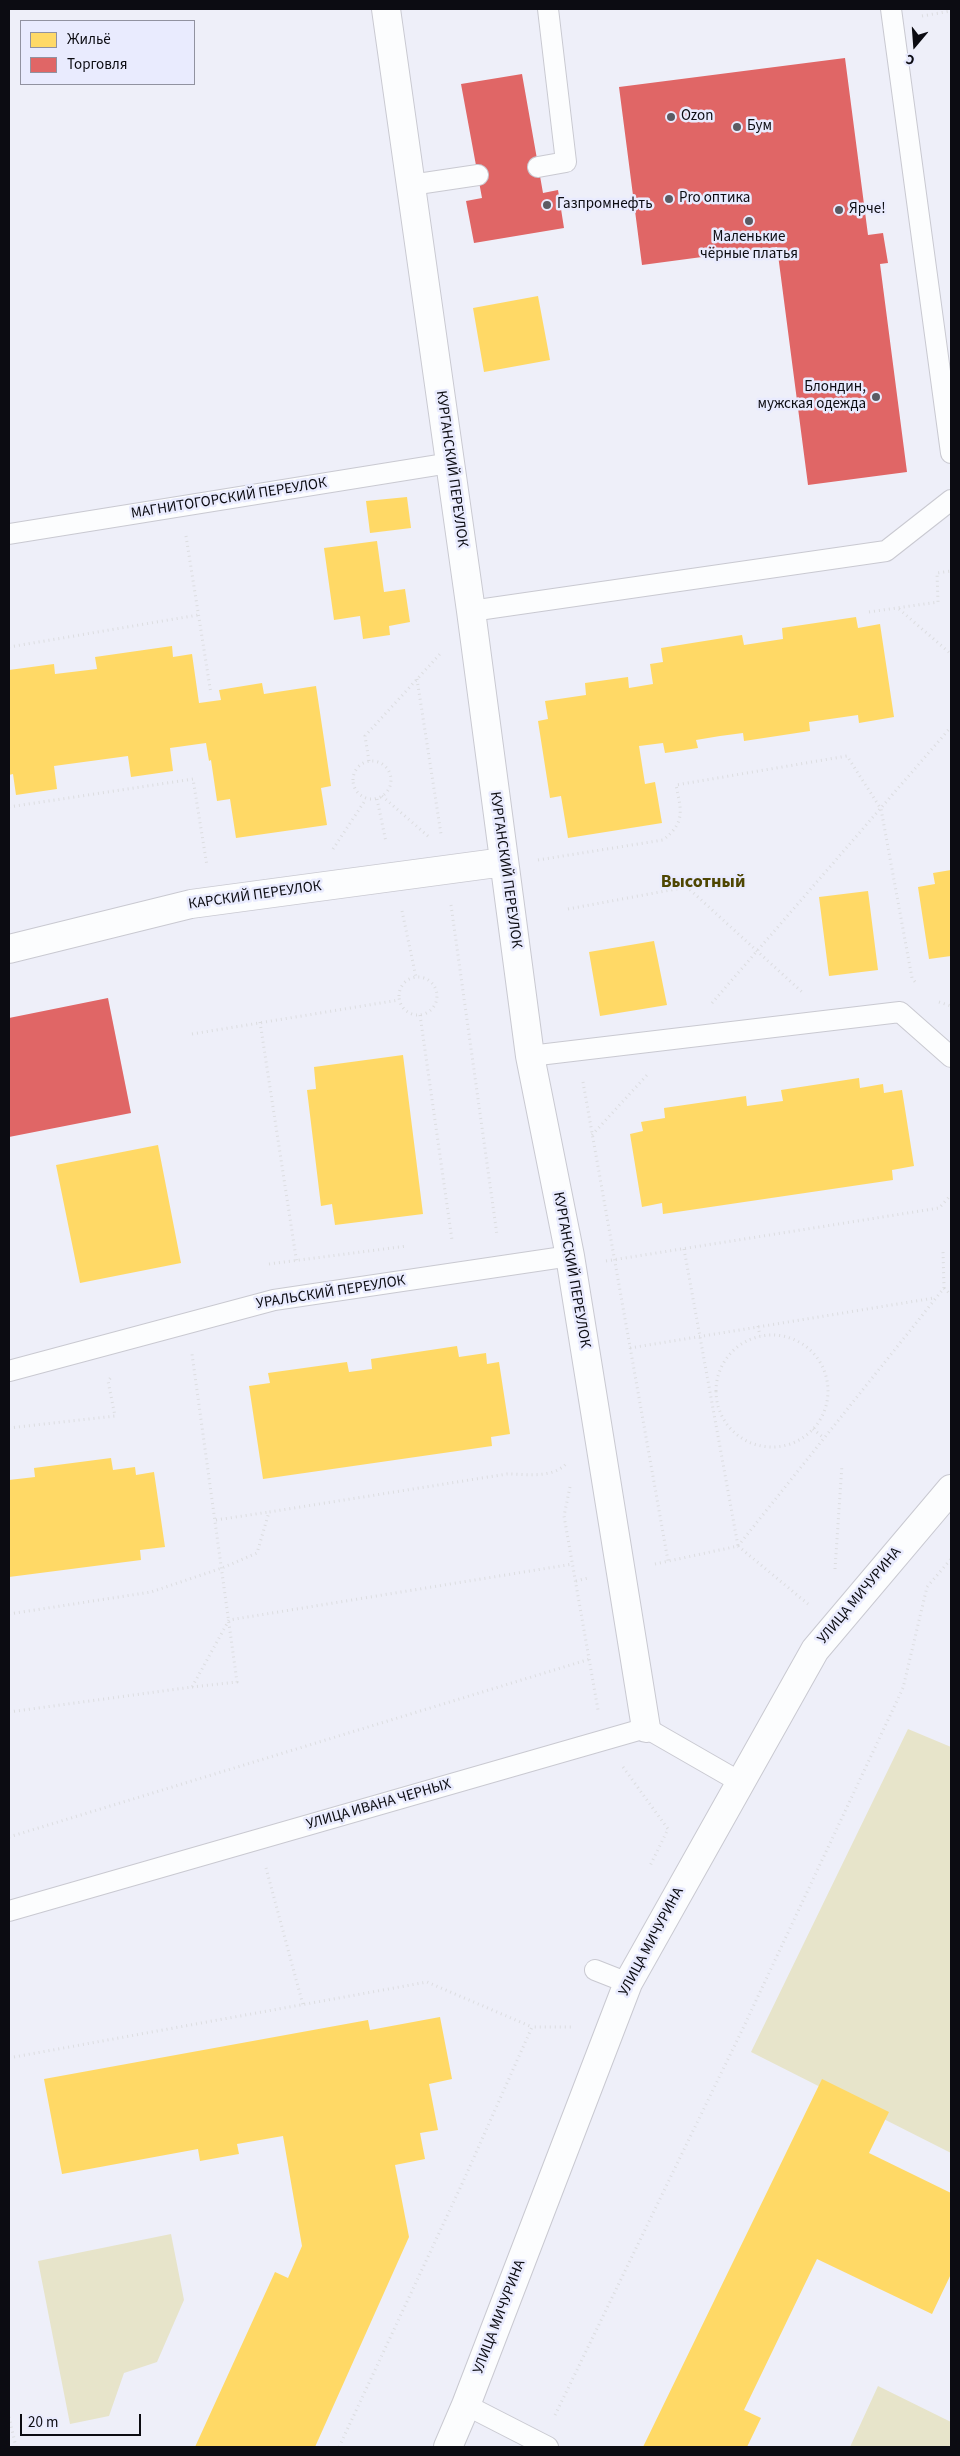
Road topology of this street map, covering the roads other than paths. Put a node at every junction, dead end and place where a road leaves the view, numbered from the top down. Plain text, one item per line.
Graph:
1 (386, 9) edge
2 (548, 9) edge
3 (891, 9) edge
4 (538, 166) dead end
5 (478, 175) dead end
6 (411, 185) junction
7 (951, 453) edge
8 (450, 463) junction
9 (951, 500) edge
10 (9, 534) edge
11 (471, 616) junction
12 (504, 862) junction
13 (9, 949) edge
14 (530, 1056) junction
15 (951, 1057) edge
16 (570, 1256) junction
17 (9, 1371) edge
18 (951, 1490) edge
19 (646, 1728) junction
20 (740, 1782) junction
21 (9, 1911) edge
22 (595, 1970) dead end
23 (628, 1983) junction
24 (466, 2404) junction
25 (545, 2446) edge
26 (448, 2447) edge

1 - 6 street, КУРГАНСКИЙ ПЕРЕУЛОК
2 - 4 lane
3 - 7 lane
5 - 6 lane
6 - 8 street, КУРГАНСКИЙ ПЕРЕУЛОК
8 - 10 lane, МАГНИТОГОРСКИЙ ПЕРЕУЛОК
8 - 11 street, КУРГАНСКИЙ ПЕРЕУЛОК
9 - 11 lane
11 - 12 street, КУРГАНСКИЙ ПЕРЕУЛОК
12 - 13 street, КАРСКИЙ ПЕРЕУЛОК
12 - 14 street, КУРГАНСКИЙ ПЕРЕУЛОК
14 - 15 lane
14 - 16 street, КУРГАНСКИЙ ПЕРЕУЛОК
16 - 17 lane, УРАЛЬСКИЙ ПЕРЕУЛОК
16 - 19 street, КУРГАНСКИЙ ПЕРЕУЛОК
18 - 20 street, УЛИЦА МИЧУРИНА
19 - 20 lane
19 - 21 lane, УЛИЦА ИВАНА ЧЕРНЫХ
20 - 23 street, УЛИЦА МИЧУРИНА
22 - 23 lane
23 - 24 street, УЛИЦА МИЧУРИНА
24 - 25 lane
24 - 26 street, УЛИЦА МИЧУРИНА

